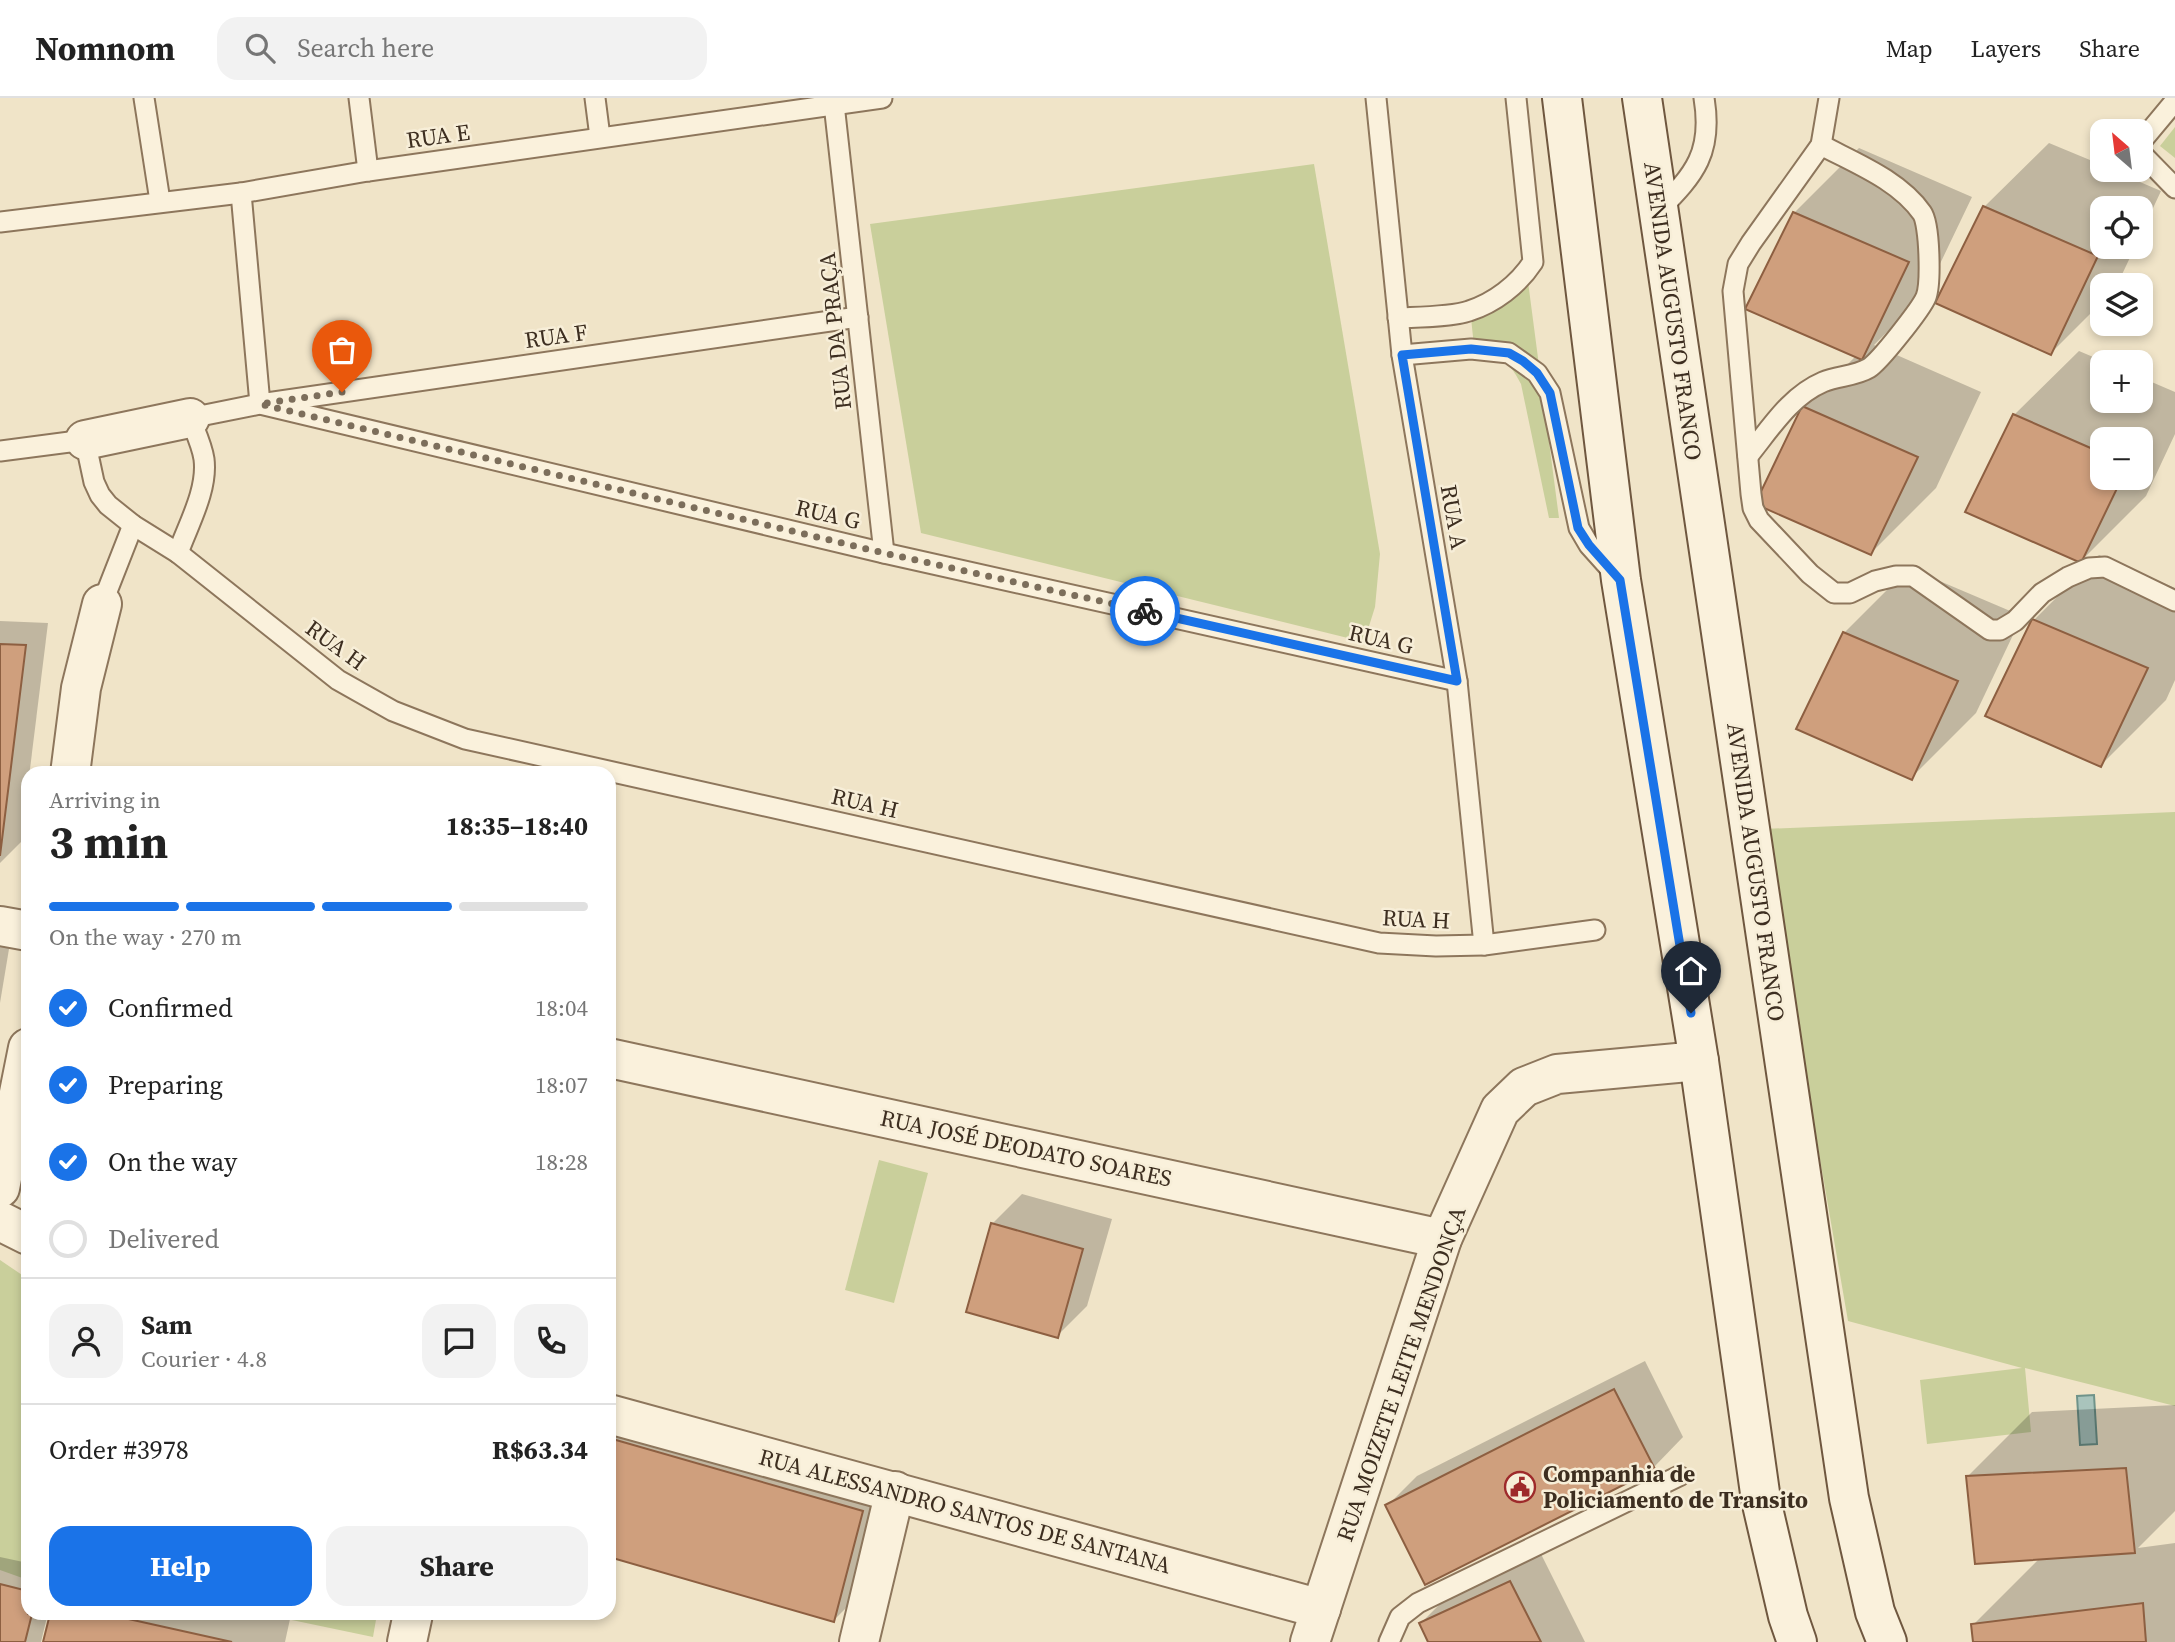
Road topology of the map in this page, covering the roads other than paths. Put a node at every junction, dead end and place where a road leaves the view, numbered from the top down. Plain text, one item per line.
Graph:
1 (144, 98) edge
2 (359, 98) edge
3 (595, 98) edge
4 (882, 98) edge
5 (1376, 98) edge
6 (1516, 98) edge
7 (1562, 98) edge
8 (1642, 98) edge
9 (1704, 98) edge
10 (1829, 98) edge
11 (2175, 101) edge
12 (834, 104) junction
13 (2153, 127) edge
14 (600, 137) junction
15 (1821, 145) junction
16 (2153, 165) edge
17 (369, 171) junction
18 (2175, 188) edge
19 (241, 193) junction
20 (160, 201) junction
21 (1659, 210) junction
22 (0, 222) edge
23 (858, 317) junction
24 (1398, 318) junction
25 (1402, 355) junction
26 (260, 404) junction
27 (190, 418) junction
28 (85, 440) junction
29 (0, 451) edge
30 (1748, 456) junction
31 (132, 525) junction
32 (884, 553) junction
33 (178, 554) junction
34 (1620, 580) junction
35 (2175, 601) edge
36 (102, 604) joint
37 (1457, 681) junction
38 (72, 766) edge
39 (586, 766) edge
40 (616, 773) edge
41 (0, 926) edge
42 (21, 930) edge
43 (1595, 930) dead end
44 (1484, 945) junction
45 (616, 1060) edge
46 (1699, 1061) junction
47 (21, 1083) edge
48 (0, 1188) edge
49 (0, 1222) edge
50 (21, 1232) edge
51 (1442, 1239) junction
52 (616, 1416) edge
53 (1679, 1476) dead end
54 (895, 1491) junction
55 (412, 1620) edge
56 (1316, 1625) edge
57 (407, 1642) edge
58 (859, 1642) edge
59 (1389, 1642) edge
60 (1797, 1642) edge
61 (1887, 1642) edge

1 - 20 lane
2 - 17 lane
3 - 14 lane
4 - 12 lane, RUA E
5 - 24 lane, RUA A
6 - 24 lane
7 - 34 main road
8 - 21 main road, AVENIDA AUGUSTO FRANCO
9 - 21 lane
10 - 15 lane
11 - 13 lane
12 - 14 lane, RUA E
12 - 23 lane, RUA DA PRAÇA
14 - 17 lane, RUA E
15 - 30 lane
15 - 30 lane
16 - 18 lane
17 - 19 lane, RUA E
19 - 20 lane, RUA E
19 - 26 lane
20 - 22 lane, RUA E
21 - 61 main road, AVENIDA AUGUSTO FRANCO
23 - 26 lane, RUA F
23 - 32 lane, RUA DA PRAÇA
24 - 25 lane, RUA A
25 - 34 lane
25 - 37 lane, RUA A
26 - 27 lane, RUA G
26 - 32 lane, RUA G
27 - 28 main road
27 - 33 lane
28 - 29 lane
28 - 31 lane, RUA H
30 - 35 lane
31 - 33 lane, RUA H
31 - 36 lane
32 - 37 lane, RUA G
33 - 39 lane, RUA H
34 - 46 main road
36 - 38 main road
37 - 44 lane, RUA A
40 - 44 lane, RUA H
41 - 42 main road
43 - 44 lane, RUA H
45 - 51 main road, RUA JOSÉ DEODATO SOARES
46 - 51 main road, RUA MOIZETE LEITE MENDONÇA
46 - 60 main road
47 - 48 main road
49 - 50 main road
51 - 56 main road, RUA MOIZETE LEITE MENDONÇA
52 - 54 main road, RUA ALESSANDRO SANTOS DE SANTANA
53 - 59 lane
54 - 56 main road, RUA ALESSANDRO SANTOS DE SANTANA
54 - 58 main road
55 - 57 main road

